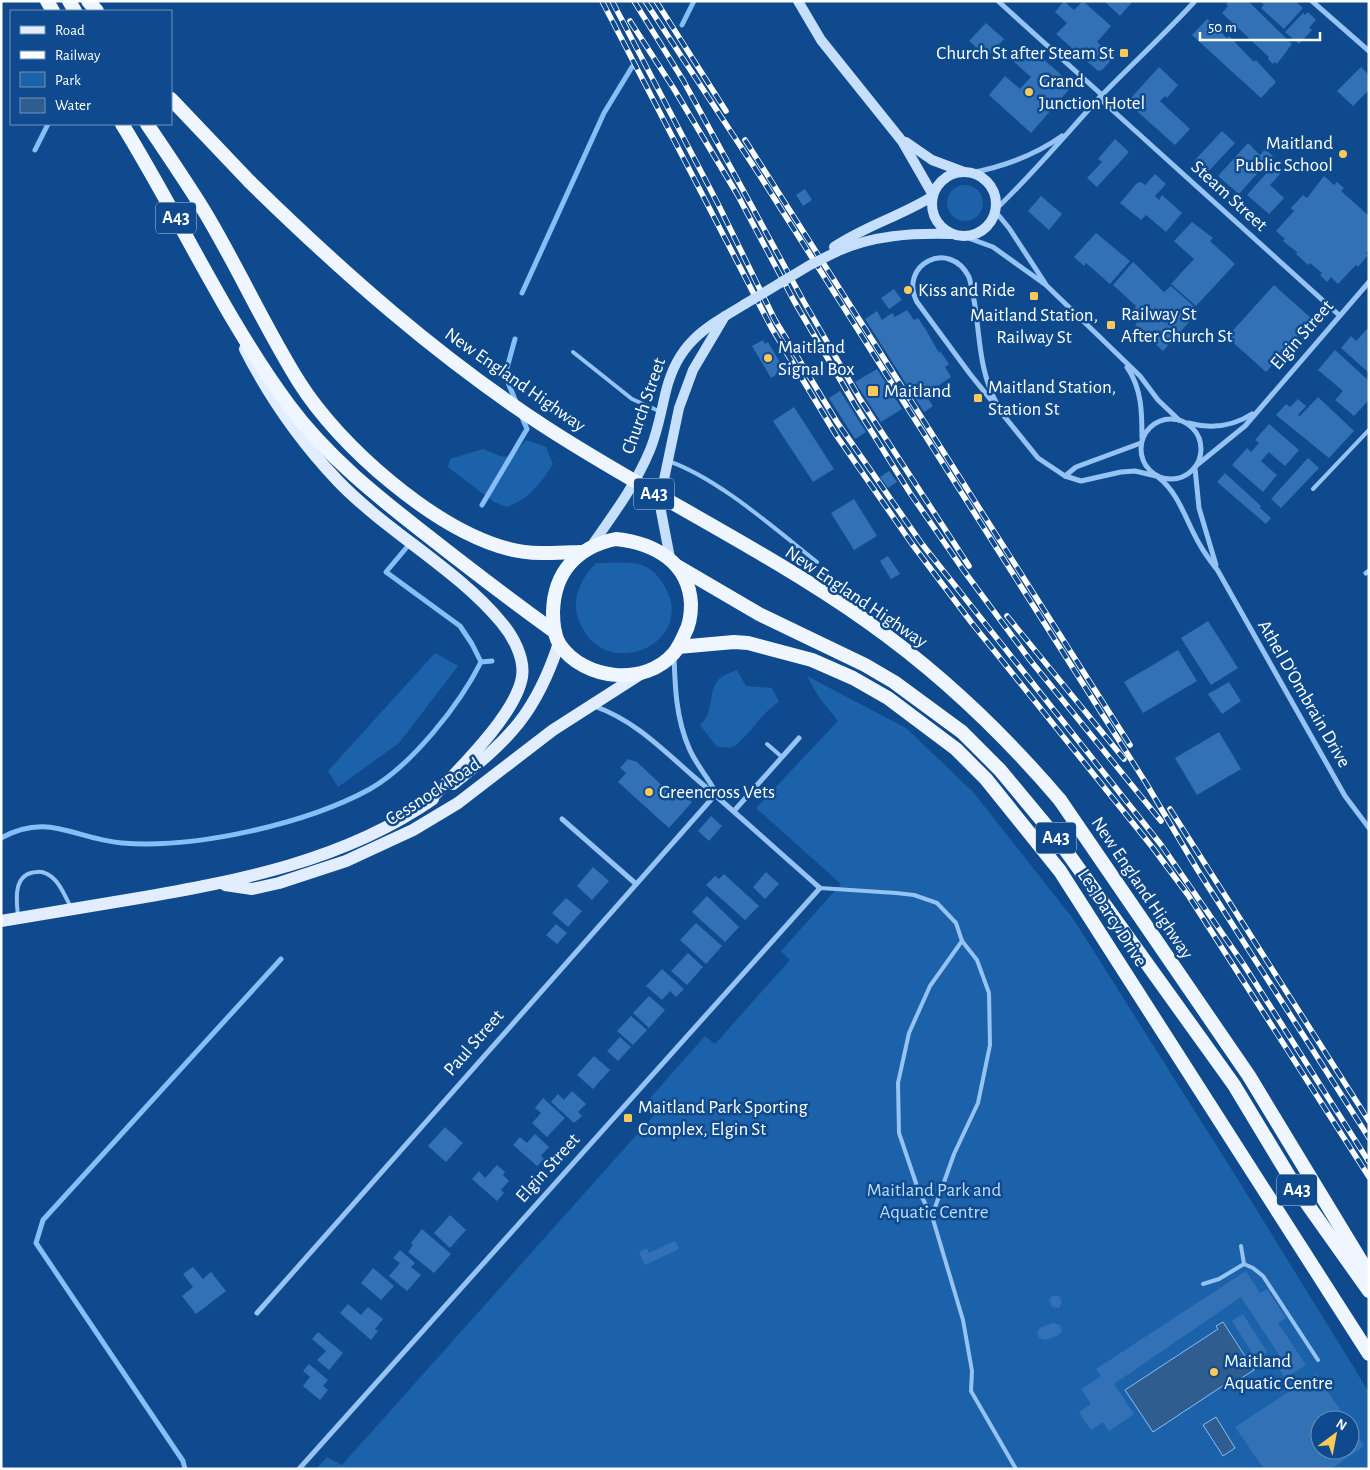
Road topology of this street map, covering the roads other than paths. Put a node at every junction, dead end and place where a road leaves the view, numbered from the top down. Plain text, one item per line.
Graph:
1 (798, 1) edge
2 (998, 1) edge
3 (1195, 1) edge
4 (1312, 1) edge
5 (1369, 51) edge
6 (1101, 97) junction
7 (172, 100) edge
8 (890, 124) junction
9 (123, 125) edge
10 (148, 125) edge
11 (1068, 131) junction
12 (967, 172) junction
13 (933, 196) junction
14 (995, 210) junction
15 (956, 235) junction
16 (835, 250) junction
17 (1369, 282) edge
18 (1046, 285) junction
19 (219, 294) junction
20 (726, 315) junction
21 (1339, 315) junction
22 (573, 352) dead end
23 (1116, 354) junction
24 (998, 406) junction
25 (1260, 408) junction
26 (662, 413) junction
27 (1181, 421) junction
28 (1368, 432) edge
29 (1141, 441) junction
30 (667, 460) junction
31 (1196, 467) junction
32 (1065, 476) junction
33 (1157, 477) junction
34 (1314, 489) dead end
35 (586, 549) junction
36 (674, 562) junction
37 (817, 562) dead end
38 (1218, 571) junction
39 (557, 637) junction
40 (676, 650) junction
41 (644, 672) junction
42 (591, 705) junction
43 (799, 738) dead end
44 (767, 744) dead end
45 (782, 757) junction
46 (716, 794) junction
47 (427, 803) junction
48 (734, 811) junction
49 (562, 818) dead end
50 (1369, 828) edge
51 (634, 883) junction
52 (220, 884) junction
53 (820, 888) junction
54 (72, 909) junction
55 (18, 918) junction
56 (1, 921) edge
57 (962, 941) junction
58 (932, 1216) junction
59 (1241, 1246) dead end
60 (1244, 1264) junction
61 (1369, 1274) edge
62 (1203, 1284) dead end
63 (1369, 1291) edge
64 (257, 1313) dead end
65 (1369, 1354) edge
66 (1318, 1360) dead end
67 (299, 1469) edge
68 (1016, 1469) edge

1 - 8 main road
2 - 6 street, Steam Street
3 - 6 street
4 - 5 street
6 - 11 street
6 - 21 street, Steam Street
7 - 61 highway, New England Highway / A43, bridge
8 - 12 main road
8 - 13 main road
9 - 19 highway, A43
10 - 35 highway, A43
11 - 12 street
11 - 14 street
12 - 13 main road
12 - 14 main road
13 - 15 main road
13 - 16 main road, Church Street
14 - 15 main road
14 - 18 street
15 - 16 main road, Church Street
15 - 18 street
16 - 20 main road, Church Street, bridge
17 - 21 street, Elgin Street
18 - 23 street
19 - 39 highway, A43
19 - 47 main road
20 - 26 main road, Church Street
20 - 30 main road, Church Street
21 - 25 street, Elgin Street
22 - 26 lane
23 - 27 street
23 - 29 street
24 - 24 street
24 - 32 street
25 - 27 street, Elgin Street
25 - 31 street, Elgin Street
26 - 35 main road, Church Street
27 - 29 street
27 - 31 street
28 - 34 lane
29 - 32 street
29 - 33 street
30 - 36 main road, Church Street
30 - 37 lane
31 - 33 street
31 - 38 street, Athel D'Ombrain Drive
32 - 33 street
33 - 38 street, Athel D'Ombrain Drive
35 - 36 highway, A43
35 - 39 highway
36 - 40 highway, A43
36 - 63 highway, A43
38 - 50 street, Athel D'Ombrain Drive
39 - 41 highway, A43
39 - 47 main road, Cessnock Road
40 - 41 highway, A43
40 - 46 street
40 - 65 highway, Les Darcy Drive / A43
41 - 42 main road, Cessnock Road
42 - 46 street
42 - 52 main road, Cessnock Road
43 - 45 street
44 - 45 lane
45 - 48 street
46 - 48 street
46 - 51 street, Paul Street
47 - 52 main road, Cessnock Road
48 - 53 street
49 - 51 street
51 - 64 street, Paul Street
52 - 54 main road, Cessnock Road
53 - 57 lane
53 - 67 street, Elgin Street
54 - 55 main road, Cessnock Road
54 - 55 lane
55 - 56 main road, Cessnock Road
57 - 58 lane
57 - 58 lane
58 - 68 lane
59 - 60 lane
60 - 62 lane
60 - 66 lane

